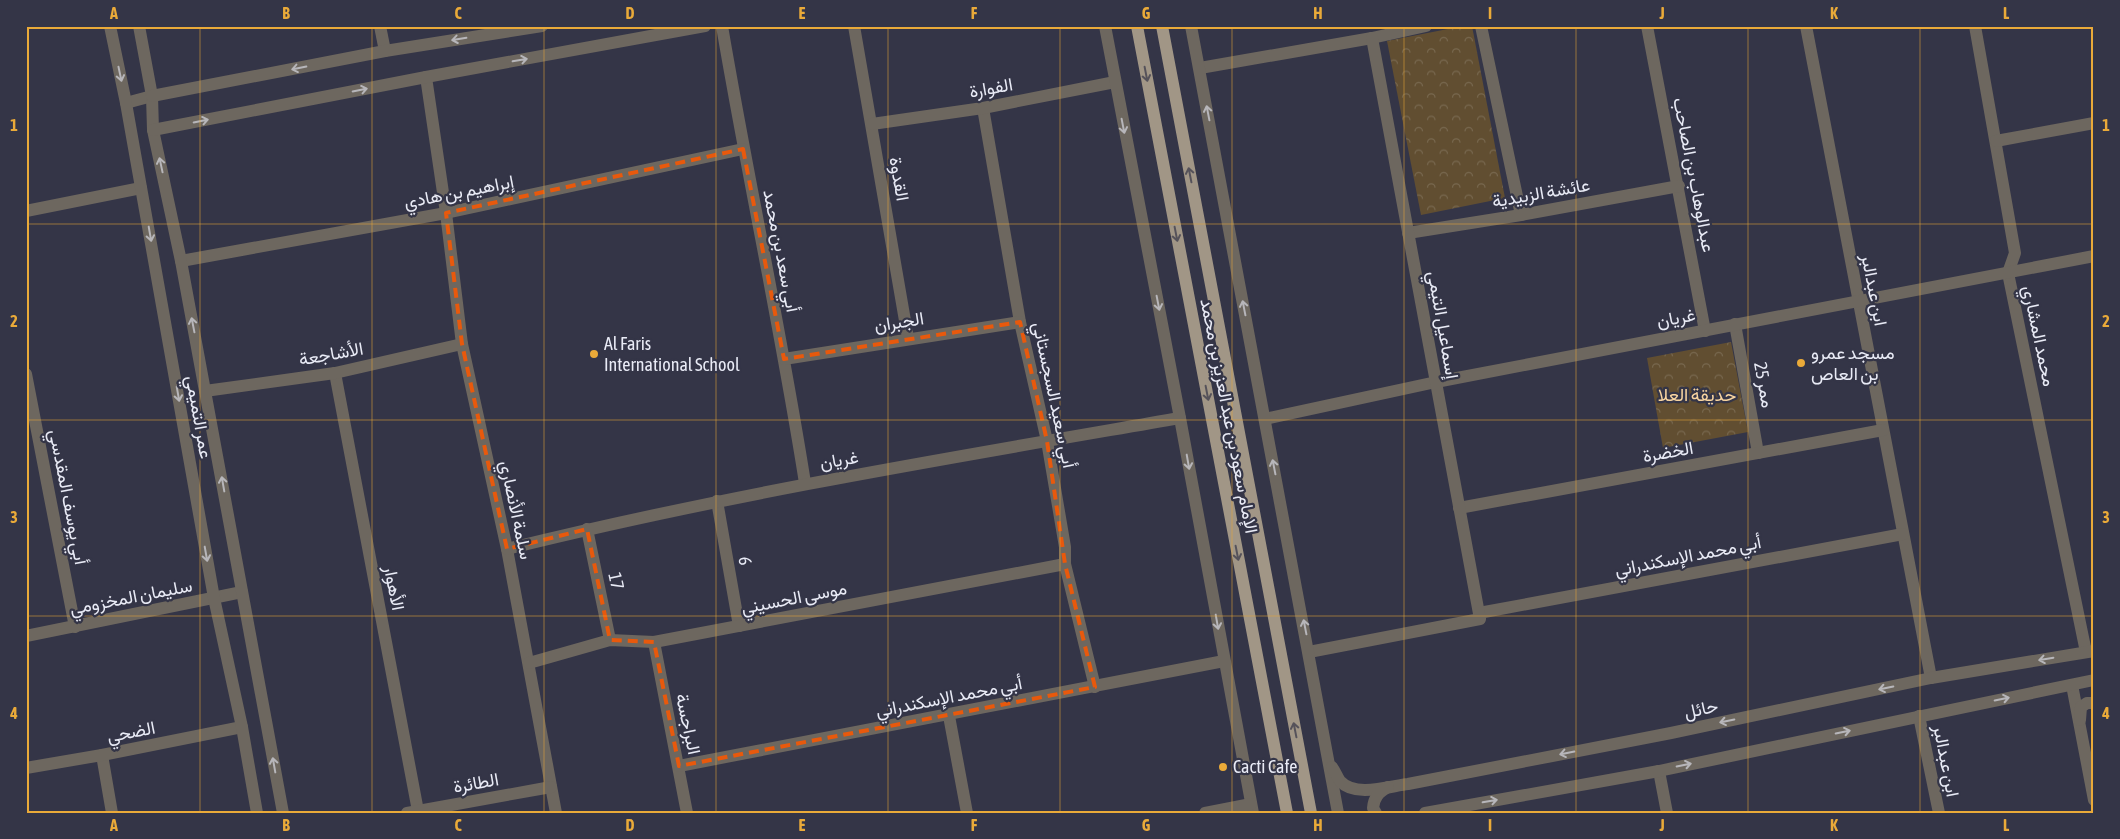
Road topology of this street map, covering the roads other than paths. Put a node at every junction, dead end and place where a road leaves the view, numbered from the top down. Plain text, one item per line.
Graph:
1 (110, 26) edge
2 (139, 26) edge
3 (380, 26) edge
4 (705, 26) edge
5 (722, 26) edge
6 (854, 26) edge
7 (1105, 26) edge
8 (1137, 26) edge
9 (1162, 26) edge
10 (1192, 26) edge
11 (1426, 26) edge
12 (1481, 26) edge
13 (1647, 26) edge
14 (1806, 26) edge
15 (1975, 26) edge
16 (535, 27) edge
17 (1372, 38) junction
18 (385, 51) junction
19 (1200, 68) junction
20 (426, 77) junction
21 (1114, 82) junction
22 (152, 96) junction
23 (126, 103) junction
24 (983, 108) junction
25 (2094, 123) edge
26 (872, 124) junction
27 (153, 130) junction
28 (1996, 141) junction
29 (743, 149) junction
30 (1679, 186) junction
31 (142, 188) junction
32 (26, 211) edge
33 (446, 214) junction
34 (1521, 215) junction
35 (1408, 233) junction
36 (2094, 256) edge
37 (181, 261) junction
38 (2008, 273) junction
39 (1858, 301) junction
40 (1020, 322) junction
41 (1735, 324) junction
42 (1705, 330) junction
43 (908, 338) junction
44 (462, 344) junction
45 (784, 359) junction
46 (335, 373) junction
47 (26, 374) edge
48 (1436, 382) junction
49 (205, 391) junction
50 (1180, 418) junction
51 (1265, 419) junction
52 (1883, 430) junction
53 (1047, 441) junction
54 (1758, 453) junction
55 (805, 484) junction
56 (717, 501) junction
57 (1459, 508) junction
58 (587, 529) junction
59 (1903, 534) junction
60 (507, 549) junction
61 (1065, 564) junction
62 (242, 592) junction
63 (214, 598) junction
64 (1479, 616) junction
65 (739, 626) junction
66 (75, 627) junction
67 (26, 636) edge
68 (610, 640) junction
69 (654, 642) junction
70 (2090, 651) edge
71 (1310, 652) junction
72 (1224, 661) junction
73 (529, 663) junction
74 (1931, 678) junction
75 (2094, 680) edge
76 (2072, 684) junction
77 (1095, 687) junction
78 (2094, 703) edge
79 (949, 716) junction
80 (1919, 716) junction
81 (2080, 726) junction
82 (242, 727) junction
83 (102, 755) junction
84 (1328, 760) junction
85 (679, 766) junction
86 (26, 768) edge
87 (1659, 771) junction
88 (551, 787) junction
89 (1388, 787) junction
90 (2094, 800) edge
91 (1252, 808) edge
92 (1223, 811) edge
93 (412, 812) edge
94 (112, 813) edge
95 (257, 813) edge
96 (283, 813) edge
97 (556, 813) edge
98 (687, 813) edge
99 (967, 813) edge
100 (1205, 813) edge
101 (1287, 813) edge
102 (1311, 813) edge
103 (1338, 813) edge
104 (1376, 813) edge
105 (1425, 813) edge
106 (1667, 813) edge
107 (1939, 813) edge

1 -> 23 street, عمر التميمي
2 - 22 street
3 - 18 street
20 -> 4 street
5 - 29 street, أبي سعد بن محمد
6 - 26 street, القدوة
7 - 21 street
8 -> 101 main road, الإمام سعود بن عبد العزيز بن محمد
102 -> 9 main road, الإمام سعود بن عبد العزيز بن محمد
10 - 19 street, الإمام سعود بن عبد العزيز بن محمد
11 - 17 street
12 - 34 street
13 - 30 street, عبدالوهاب بن الصاحب
14 - 39 street, ابن عبدالبر
15 - 28 street, محمد المشاري
16 -> 18 street
17 - 19 street
17 - 35 street, إسماعيل التيمي
18 -> 22 street
51 -> 19 street, الإمام سعود بن عبد العزيز بن محمد
27 -> 20 street
20 - 33 street, سلمة الأنصاري
21 - 24 street, الفوارة
21 -> 50 street
22 - 23 street
22 - 27 street
23 - 31 street, عمر التميمي
24 - 26 street, الفوارة
24 - 40 street, أبي سعيد السجستاني
25 - 28 street
26 - 43 street, القدوة
37 -> 27 street
28 - 38 street, محمد المشاري
29 - 33 street, إبراهيم بن هادي
29 - 45 street, أبي سعد بن محمد
30 - 34 street, عائشة الزبيدية
30 - 42 street, عبدالوهاب بن الصاحب
31 - 32 street
31 -> 63 street, عمر التميمي
33 - 37 street, إبراهيم بن هادي
33 - 44 street, سلمة الأنصاري
34 - 35 street, عائشة الزبيدية
35 - 48 street, إسماعيل التيمي
36 - 38 street, غريان
49 -> 37 street
38 - 39 street, غريان
38 - 70 street, محمد المشاري
39 - 41 street, غريان
39 - 52 street, ابن عبدالبر
40 - 43 street, الجبران
40 - 53 street, أبي سعيد السجستاني
41 - 42 street, غريان
41 - 54 street, ممر 25
42 - 48 street, غريان
43 - 45 street, الجبران
44 - 46 street, الأشاجعة
44 - 60 street, سلمة الأنصاري
45 - 55 street, أبي سعد بن محمد
46 - 49 street, الأشاجعة
46 - 93 street, الأهوار
47 - 66 street, أبي يوسف المقدسي
48 - 51 street, غريان
48 - 57 street, إسماعيل التيمي
62 -> 49 street
50 - 53 street, غريان
50 -> 72 street
71 -> 51 street, الإمام سعود بن عبد العزيز بن محمد
52 - 54 street, الخضرة
52 - 59 street, ابن عبدالبر
53 - 55 street, غريان
53 - 61 street, أبي سعيد السجستاني
54 - 57 street, الخضرة
55 - 56 street, غريان
56 - 58 street, غريان
56 - 65 street, 6
57 - 64 street, إسماعيل التيمي
58 - 60 street, غريان
58 - 68 street, 17
59 - 64 street, أبي محمد الإسكندراني
59 - 74 street, ابن عبدالبر
60 - 73 street, سلمة الأنصاري
61 - 65 street, موسى الحسيني
61 - 77 street, أبي سعيد السجستاني
62 - 63 street, سليمان المخزومي
96 -> 62 street
63 - 66 street, سليمان المخزومي
63 - 82 street, عمر التميمي
64 - 71 street, أبي محمد الإسكندراني
65 - 69 street, موسى الحسيني
66 - 67 street, سليمان المخزومي
68 - 69 street, موسى الحسيني
68 - 73 street, موسى الحسيني
69 - 85 street, البراجسة
70 -> 74 street, حائل
71 - 84 street, الإمام سعود بن عبد العزيز بن محمد
72 - 77 street, أبي محمد الإسكندراني
72 - 91 street
73 - 88 street, سلمة الأنصاري
74 -> 89 street, حائل
75 - 76 street
80 -> 76 street
76 - 81 street
77 - 79 street, أبي محمد الإسكندراني
78 - 81 street
79 - 85 street, أبي محمد الإسكندراني
79 - 99 street
87 -> 80 street
80 - 107 street, ابن عبدالبر
81 - 90 street
82 - 83 street, الضحي
82 - 95 street, عمر التميمي
83 - 86 street, الضحي
83 - 94 street
84 - 89 street, حائل
84 - 103 street, الإمام سعود بن عبد العزيز بن محمد
85 - 98 street, البراجسة
105 -> 87 street
87 - 106 street
88 - 93 street, الطائرة
88 - 97 street, سلمة الأنصاري
89 - 104 street
91 - 92 street
92 - 100 street

